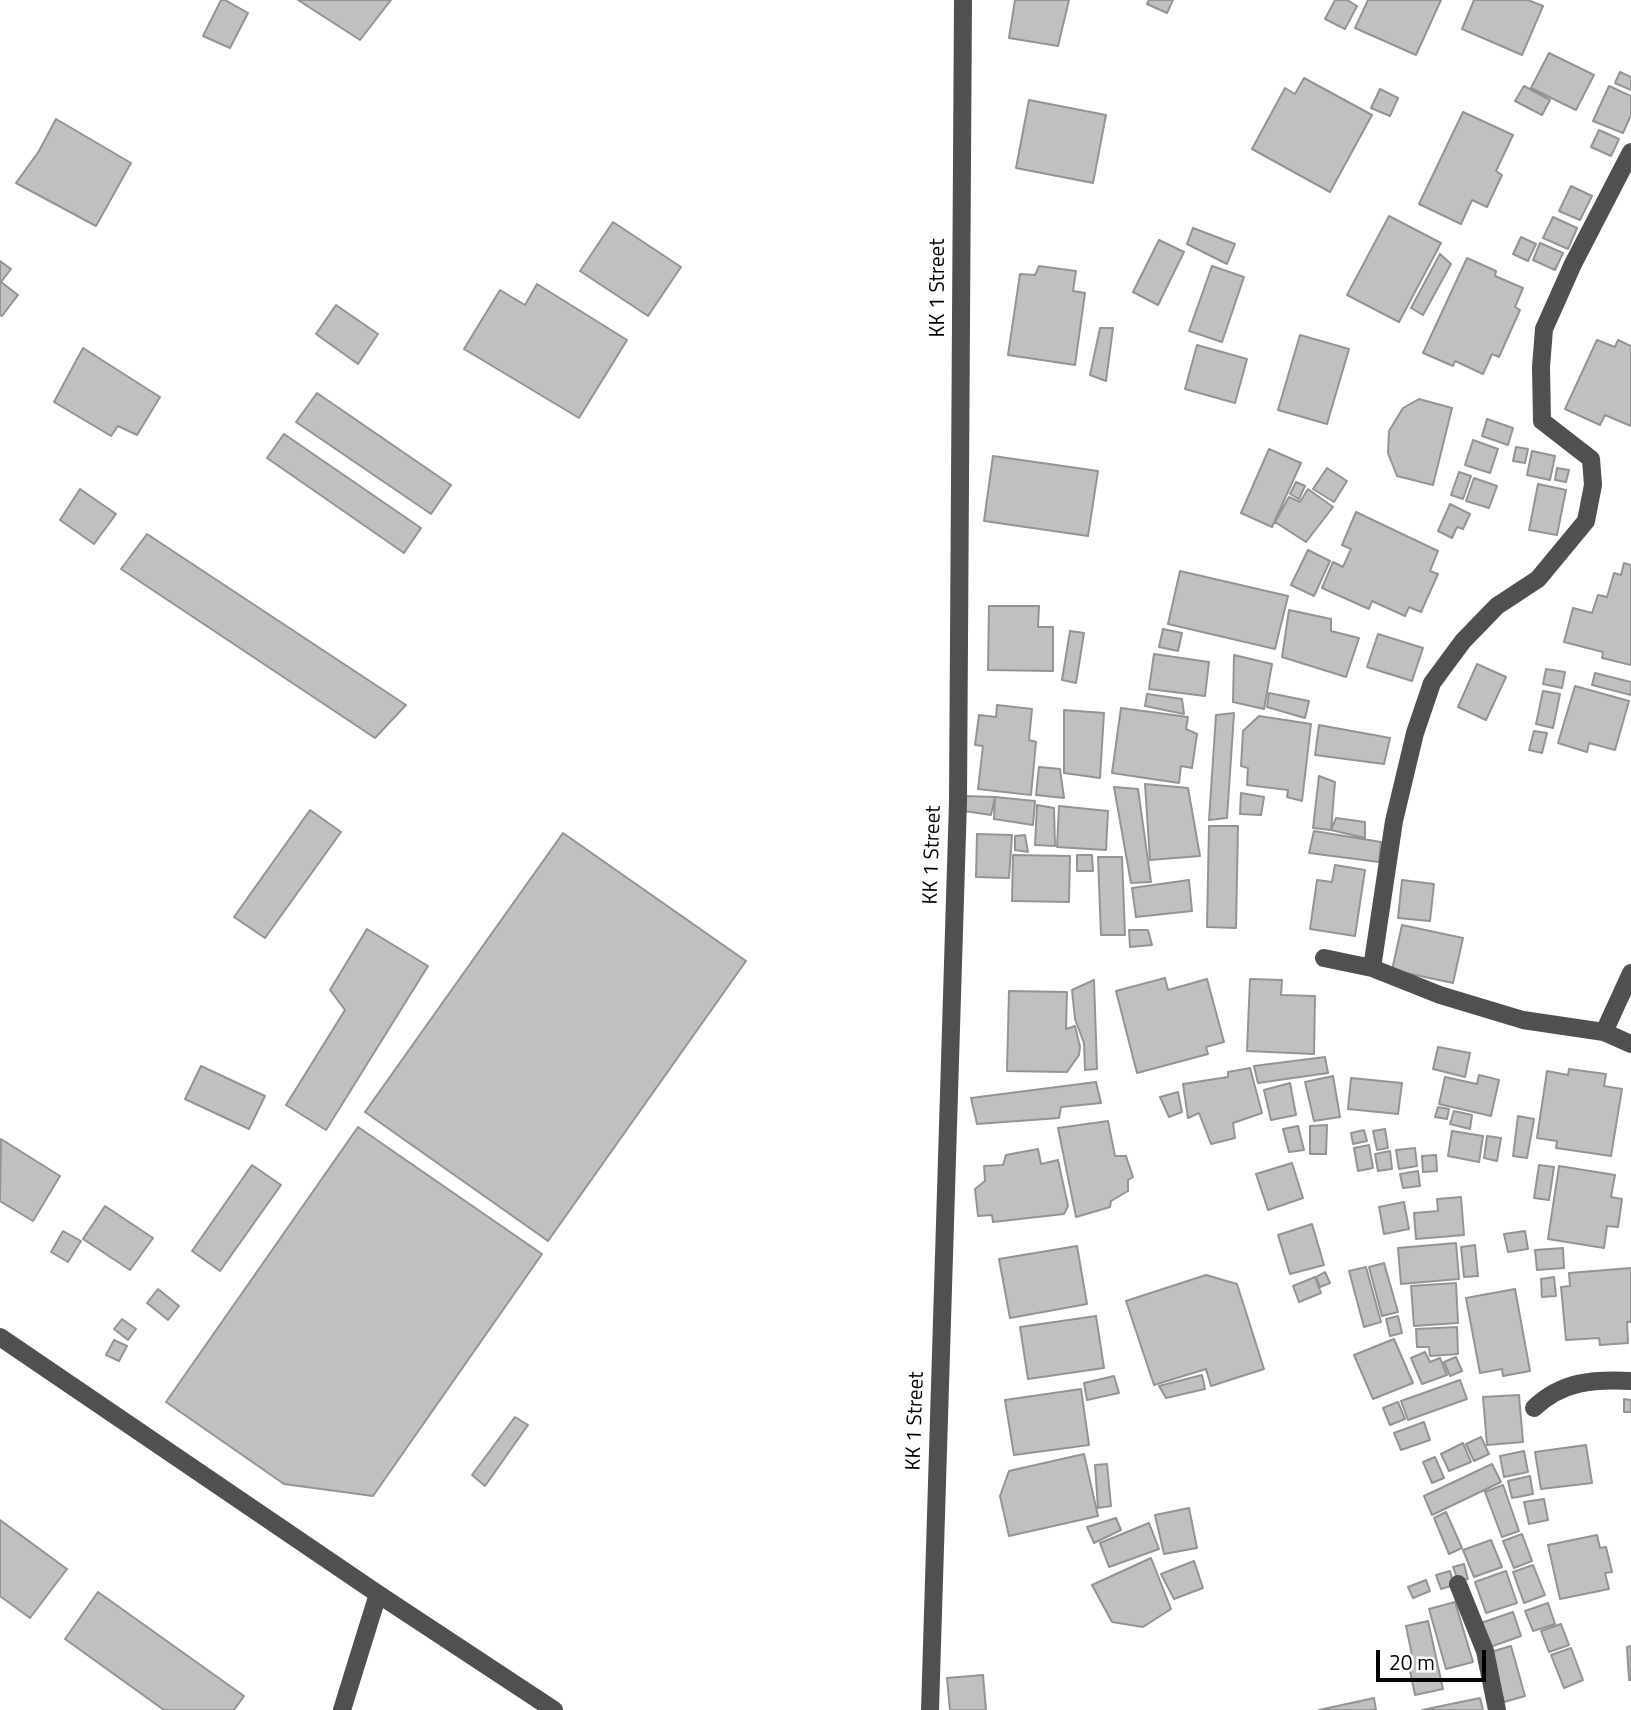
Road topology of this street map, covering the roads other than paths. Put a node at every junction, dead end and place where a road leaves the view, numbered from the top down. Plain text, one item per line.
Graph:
1 (963, 0) edge
2 (1631, 152) edge
3 (1324, 958) dead end
4 (1372, 968) junction
5 (1631, 973) edge
6 (1604, 1032) junction
7 (1631, 1044) edge
8 (0, 1337) edge
9 (1631, 1381) edge
10 (1534, 1408) dead end
11 (1458, 1584) dead end
12 (378, 1594) junction
13 (342, 1710) edge
14 (554, 1710) edge
15 (930, 1710) edge
16 (1497, 1710) edge

1 - 15 street, KK 1 Street
2 - 4 street
3 - 4 street
4 - 6 street
5 - 6 street
6 - 7 street
8 - 12 street
9 - 10 street
11 - 16 street
12 - 13 street
12 - 14 street

